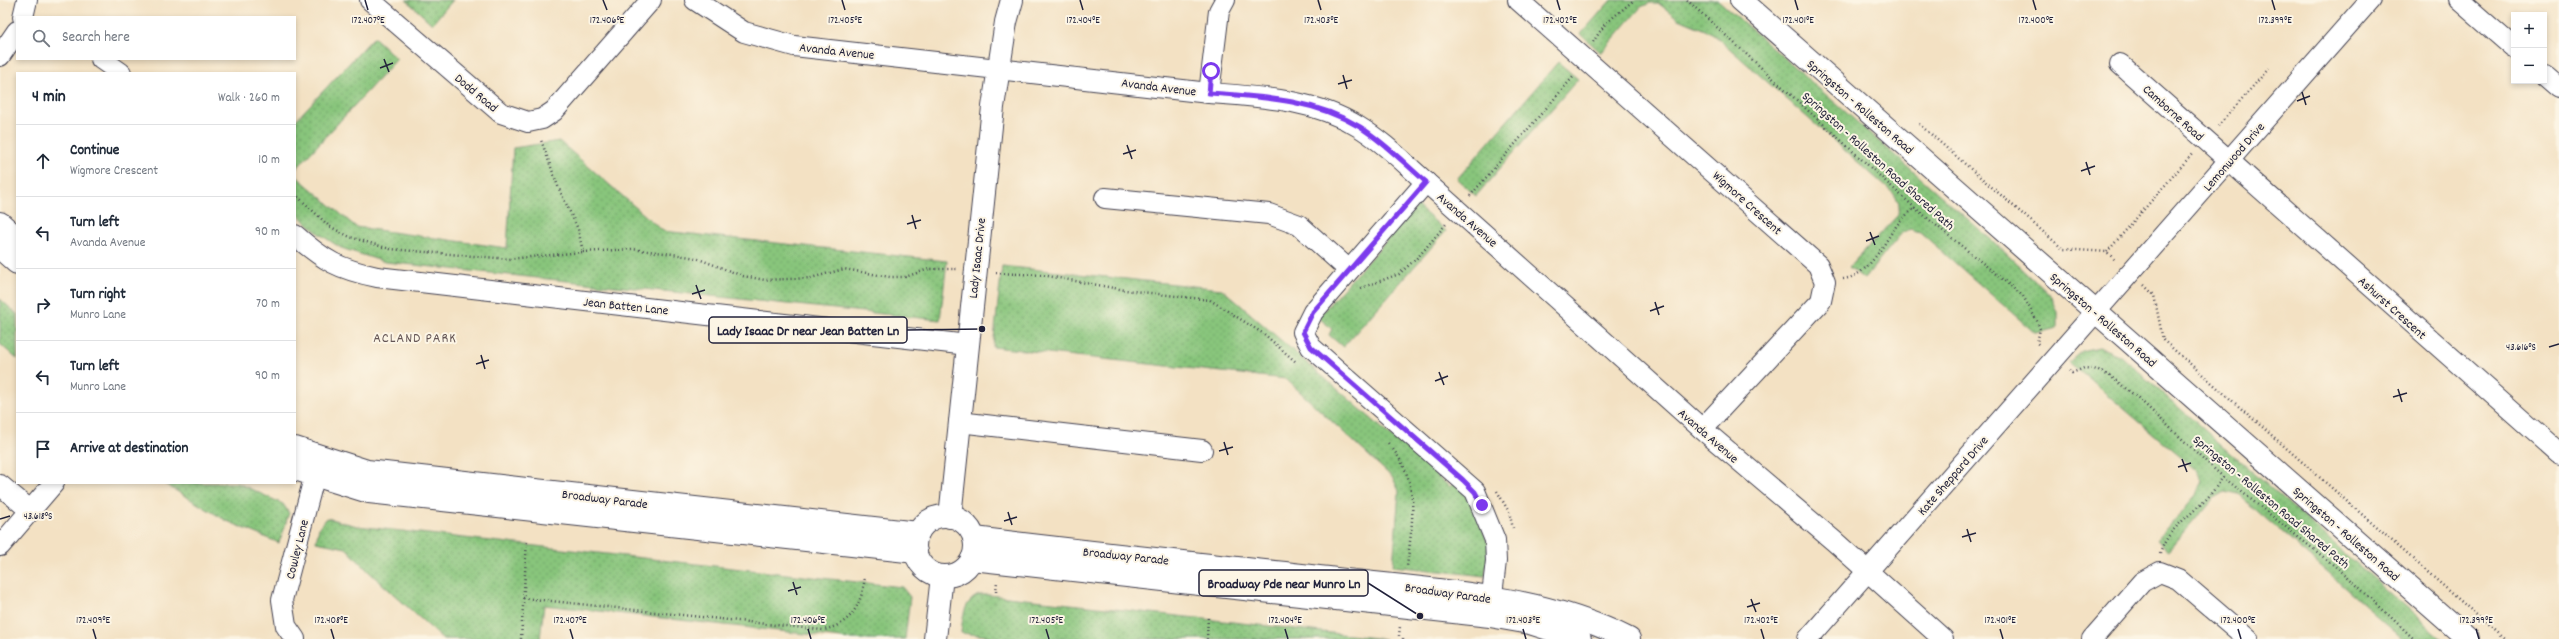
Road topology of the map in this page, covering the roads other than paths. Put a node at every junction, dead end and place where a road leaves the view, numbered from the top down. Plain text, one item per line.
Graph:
1 (27, 0) edge
2 (370, 0) edge
3 (651, 0) edge
4 (695, 0) edge
5 (1012, 0) edge
6 (1225, 0) edge
7 (1518, 0) edge
8 (1741, 0) edge
9 (2370, 0) edge
10 (2458, 0) edge
11 (23, 16) edge
12 (16, 32) edge
13 (2511, 45) edge
14 (0, 56) edge
15 (102, 60) edge
16 (2120, 64) dead end
17 (998, 68) junction
18 (120, 72) edge
19 (2547, 78) edge
20 (2559, 88) edge
21 (1209, 93) junction
22 (2228, 161) junction
23 (1426, 182) junction
24 (1105, 198) dead end
25 (0, 223) edge
26 (296, 236) edge
27 (16, 237) edge
28 (0, 248) edge
29 (16, 261) edge
30 (1349, 270) junction
31 (2095, 311) junction
32 (968, 345) junction
33 (959, 422) junction
34 (1702, 429) junction
35 (296, 449) edge
36 (1202, 450) dead end
37 (2559, 453) edge
38 (310, 467) edge
39 (0, 484) edge
40 (53, 484) edge
41 (31, 511) junction
42 (950, 516) junction
43 (974, 538) junction
44 (917, 542) junction
45 (0, 546) edge
46 (972, 559) junction
47 (1868, 571) junction
48 (942, 576) junction
49 (1403, 596) junction
50 (1491, 607) junction
51 (295, 639) edge
52 (935, 639) edge
53 (1580, 639) edge
54 (1629, 639) edge
55 (1808, 639) edge
56 (1943, 639) edge
57 (2092, 639) edge
58 (2248, 639) edge
59 (2468, 639) edge

1 - 11 street
2 - 3 street, Dodd Road
4 - 17 street, Avanda Avenue
5 - 17 street, Lady Isaac Drive
6 - 21 street
7 - 34 street, Wigmore Crescent
8 - 31 street, Springston - Rolleston Road
9 - 22 street, Lemonwood Drive
10 - 13 street
12 - 14 street
15 - 18 street
16 - 22 street, Camborne Road
17 - 21 street, Avanda Avenue
17 - 32 street, Lady Isaac Drive
19 - 20 street
21 - 23 street, Avanda Avenue
22 - 31 street, Lemonwood Drive
22 - 37 street, Ashurst Crescent
23 - 30 street
23 - 34 street, Avanda Avenue
24 - 30 street
25 - 27 street
26 - 32 street, Jean Batten Lane
28 - 29 street
30 - 50 street
31 - 47 street, Kate Sheppard Drive
31 - 59 street, Springston - Rolleston Road
32 - 33 street, Lady Isaac Drive
33 - 36 street
33 - 42 street, Lady Isaac Drive
34 - 47 street, Avanda Avenue
35 - 38 street, Broadway Parade
38 - 44 street, Broadway Parade
38 - 51 street, Cowley Lane
39 - 41 street
40 - 41 street
41 - 45 street
42 - 43 street
42 - 44 street
43 - 46 street
43 - 49 street, Broadway Parade
44 - 48 street
46 - 48 street
46 - 49 street, Broadway Parade
47 - 55 street, Kate Sheppard Drive
47 - 56 street, Avanda Avenue
48 - 52 street
49 - 50 street, Broadway Parade
50 - 53 street, Broadway Parade
50 - 54 street, Broadway Parade
57 - 58 street

